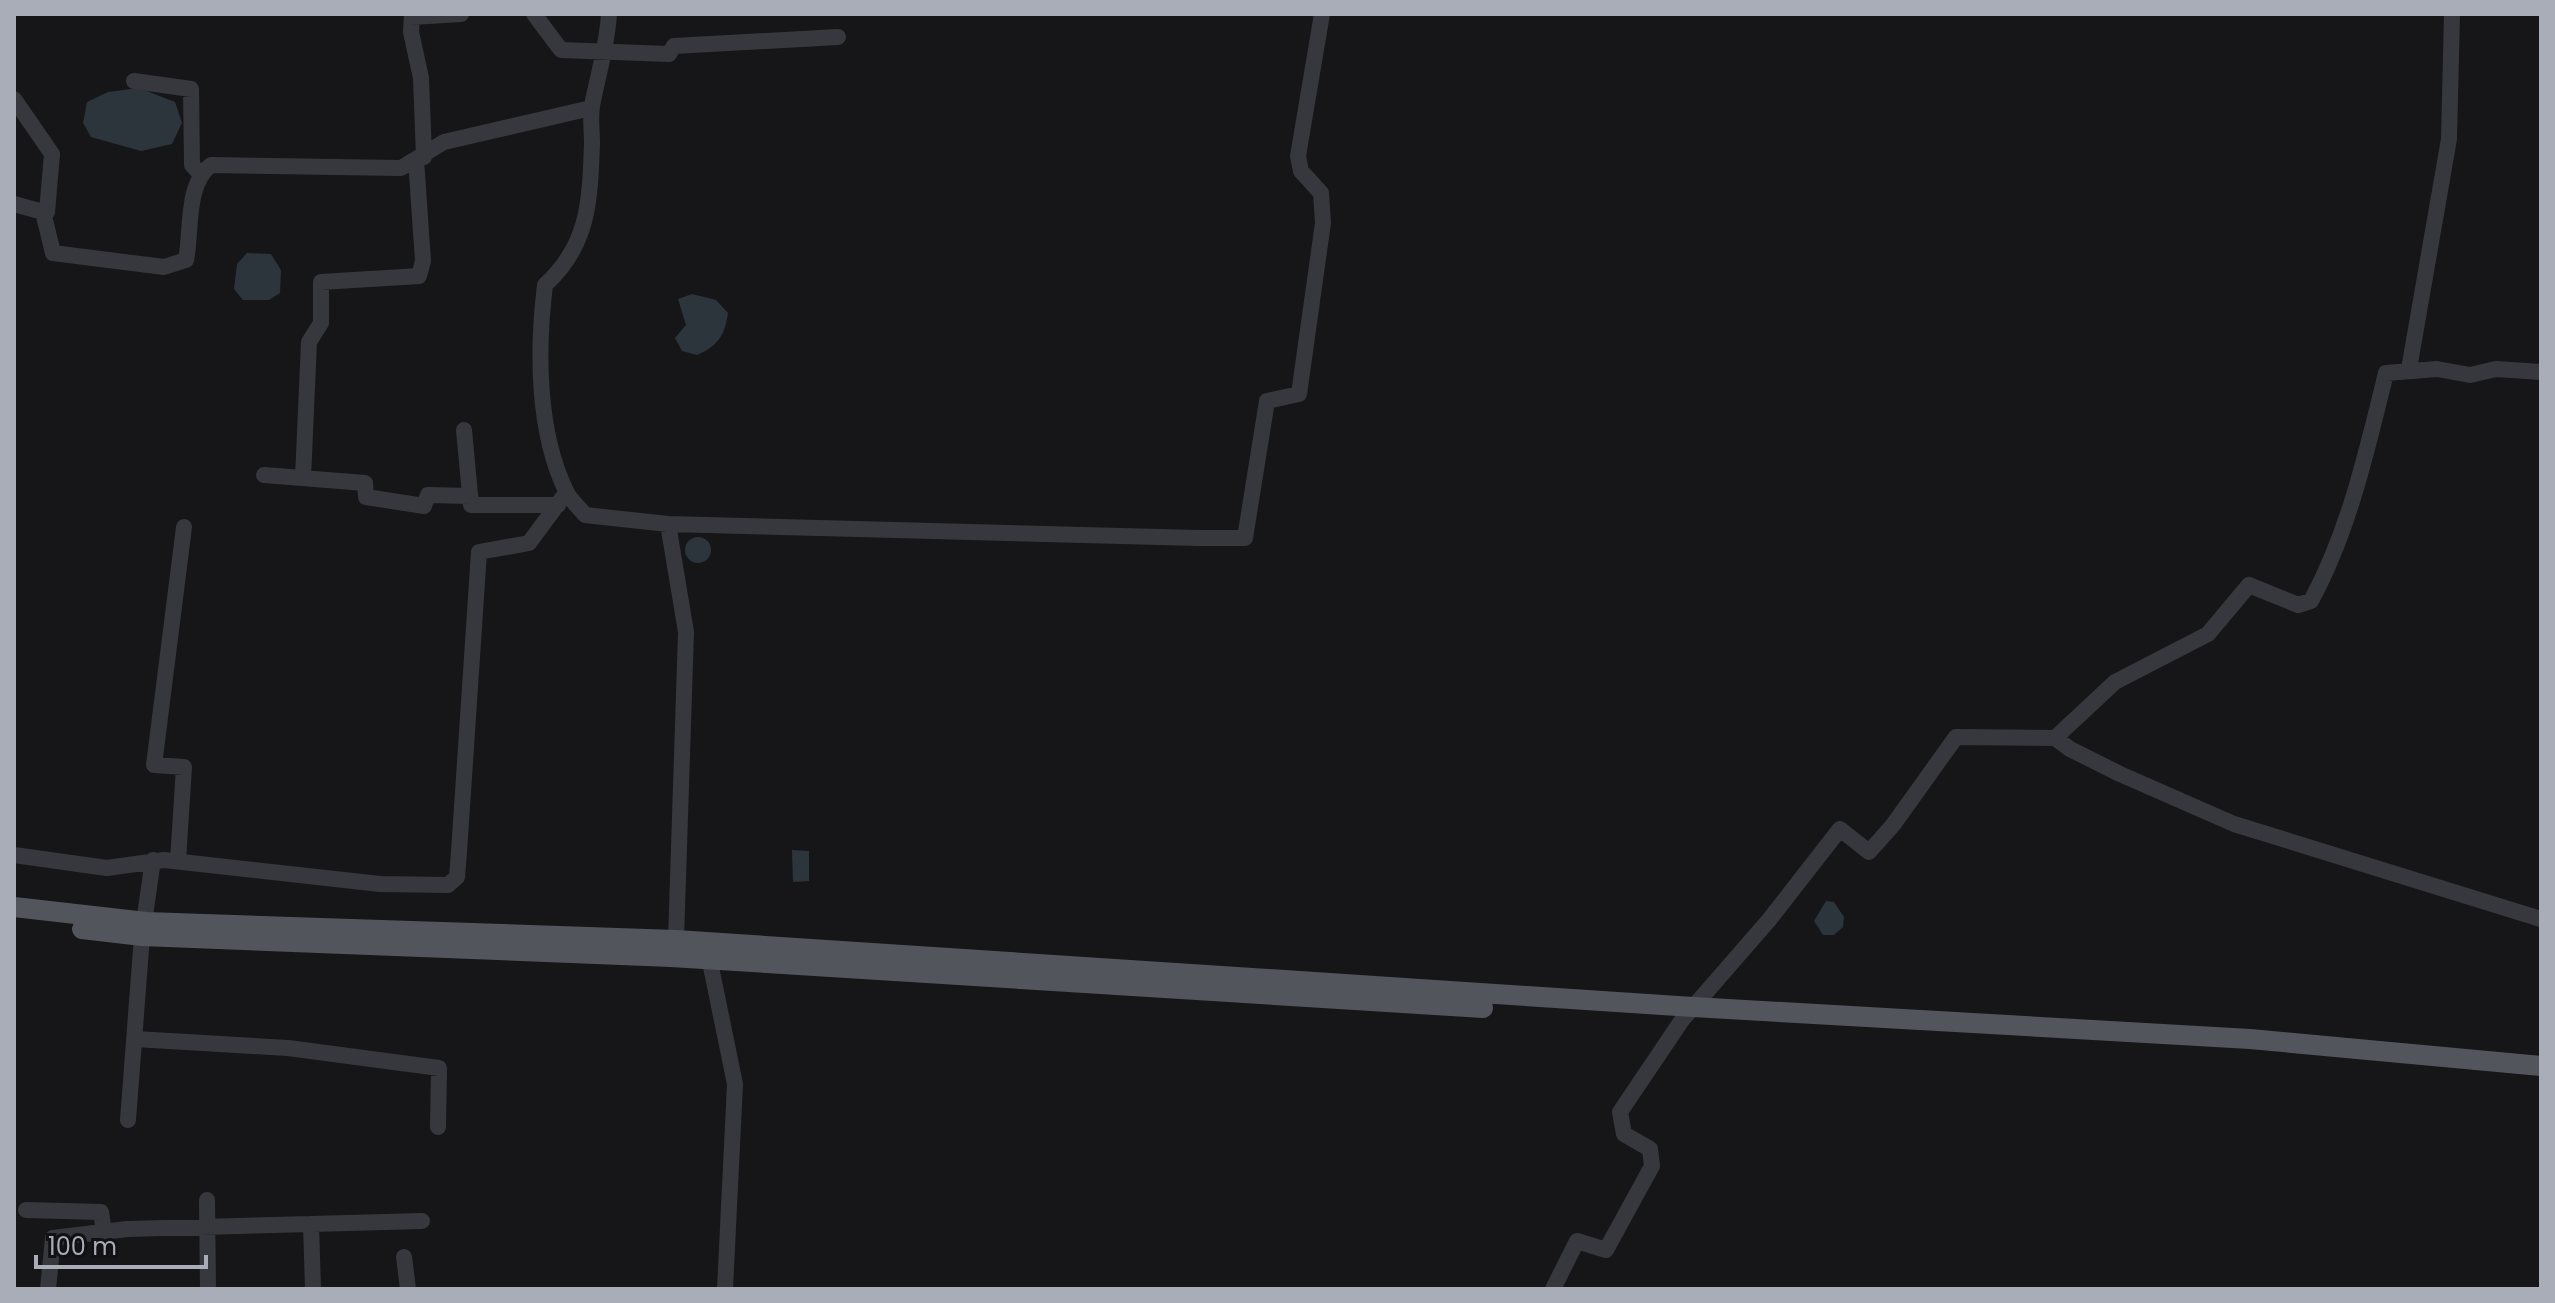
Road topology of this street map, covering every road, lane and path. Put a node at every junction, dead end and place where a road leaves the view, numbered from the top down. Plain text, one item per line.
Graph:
1 (461, 14) edge
2 (534, 14) edge
3 (609, 14) edge
4 (1322, 14) edge
5 (2452, 14) edge
6 (412, 15) edge
7 (838, 37) dead end
8 (607, 51) junction
9 (134, 81) dead end
10 (14, 99) edge
11 (591, 108) junction
12 (420, 158) junction
13 (201, 175) junction
14 (14, 204) edge
15 (47, 212) dead end
16 (2409, 369) junction
17 (2541, 372) edge
18 (464, 430) dead end
19 (264, 475) dead end
20 (303, 478) junction
21 (470, 496) junction
22 (562, 499) junction
23 (668, 524) junction
24 (184, 527) dead end
25 (2055, 738) junction
26 (14, 855) edge
27 (153, 860) junction
28 (178, 861) junction
29 (14, 907) edge
30 (2541, 919) edge
31 (14, 921) edge
32 (144, 929) junction
33 (676, 940) junction
34 (710, 953) junction
35 (1687, 1014) junction
36 (135, 1039) junction
37 (2541, 1066) edge
38 (2541, 1078) edge
39 (128, 1120) dead end
40 (438, 1127) dead end
41 (207, 1200) dead end
42 (26, 1210) dead end
43 (422, 1221) dead end
44 (311, 1224) junction
45 (206, 1226) junction
46 (104, 1232) junction
47 (404, 1257) dead end
48 (48, 1289) edge
49 (208, 1289) edge
50 (313, 1289) edge
51 (408, 1289) edge
52 (725, 1289) edge
53 (1553, 1289) edge

1 - 6 street
2 - 8 street
3 - 8 street
4 - 23 street
5 - 16 street
6 - 12 street
7 - 8 street
8 - 11 street
9 - 13 street
10 - 15 street
11 - 12 street
11 - 22 street
12 - 13 street
12 - 20 street
13 - 14 street
16 - 17 street
16 - 25 street
18 - 21 street
19 - 20 street
20 - 21 street
21 - 22 street
22 - 23 street
22 - 28 street
23 - 33 street
24 - 28 street
25 - 30 street
25 - 35 street
26 - 27 street
27 - 28 street
27 - 32 street
29 - 32 main road
31 - 32 main road
32 - 33 main road
32 - 34 main road
32 - 36 street
33 - 34 main road
34 - 35 main road
34 - 52 street
35 - 37 main road
35 - 38 main road
35 - 53 street
36 - 39 street
36 - 40 street
41 - 45 street
42 - 46 street
43 - 44 street
44 - 45 street
44 - 50 street
45 - 46 street
45 - 49 street
46 - 48 street
47 - 51 street

